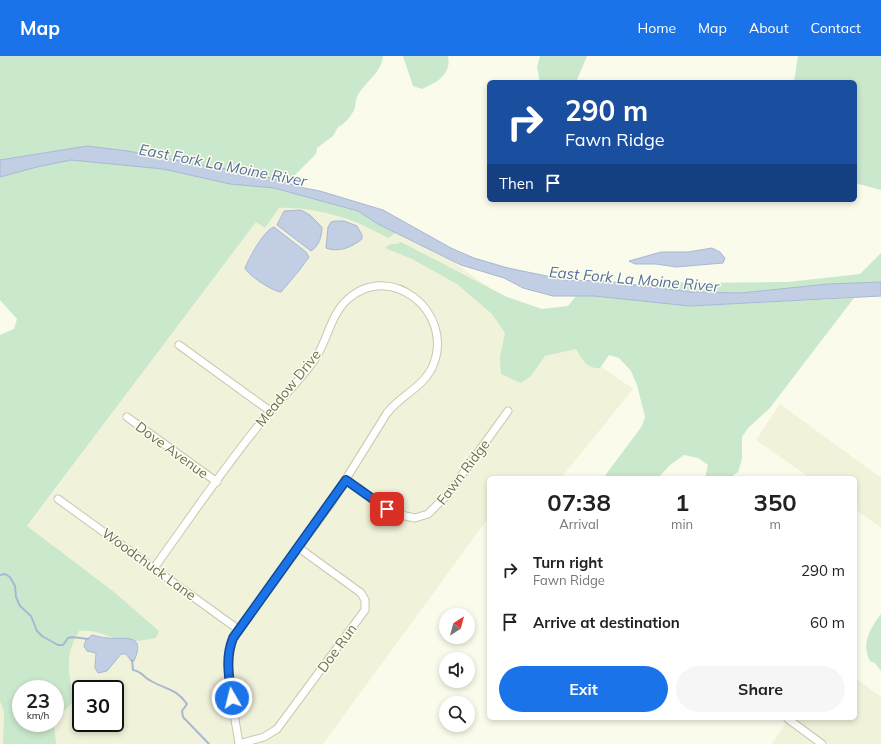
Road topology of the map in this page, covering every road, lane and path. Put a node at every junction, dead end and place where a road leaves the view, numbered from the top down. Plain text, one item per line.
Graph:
1 (179, 345) dead end
2 (270, 411) junction
3 (508, 411) dead end
4 (126, 417) dead end
5 (346, 480) junction
6 (217, 482) junction
7 (58, 499) dead end
8 (299, 548) junction
9 (154, 568) junction
10 (239, 630) junction
11 (789, 720) edge
12 (239, 744) edge
13 (822, 744) edge

1 - 2 street
2 - 5 street, Meadow Drive
2 - 6 street, Meadow Drive
3 - 5 street, Fawn Ridge
4 - 6 street, Dove Avenue
5 - 8 street, Meadow Drive
6 - 9 street, Meadow Drive
7 - 9 street, Woodchuck Lane
8 - 10 street, Meadow Drive
8 - 12 street, Doe Run
9 - 10 street, Woodchuck Lane
10 - 12 street, Meadow Drive
11 - 13 street

